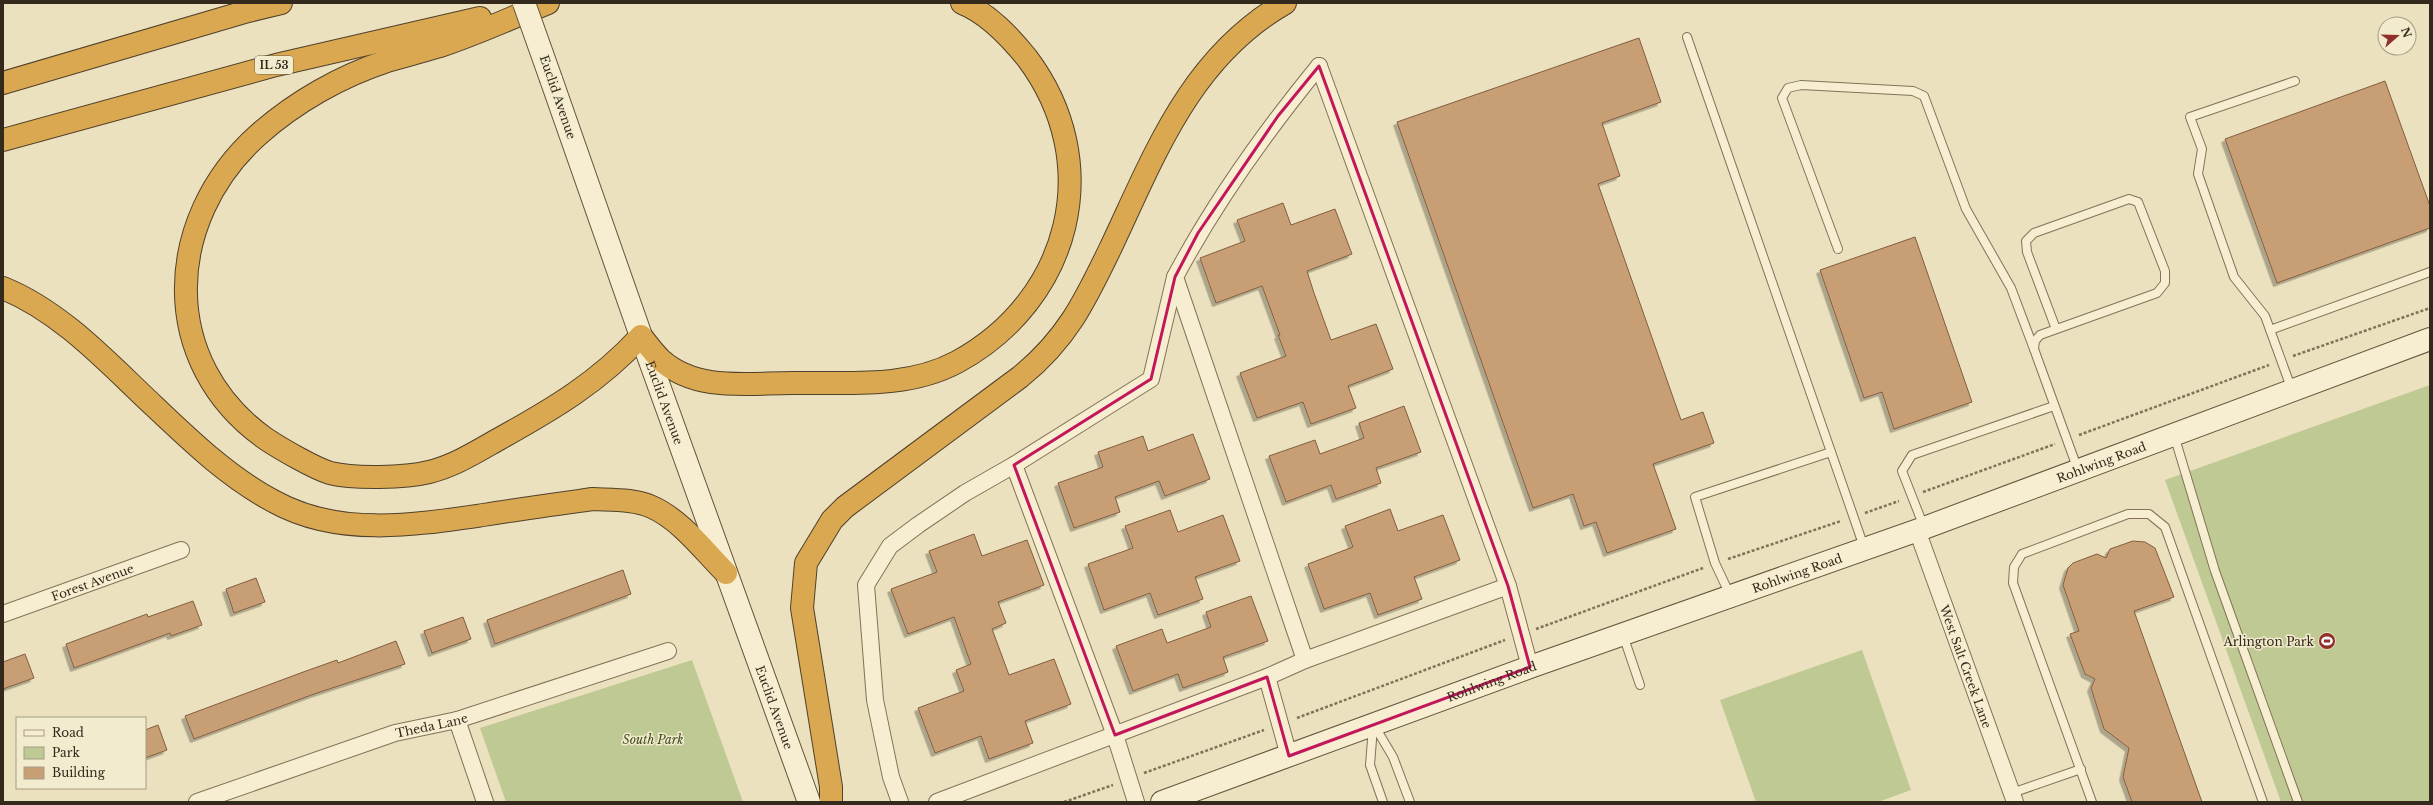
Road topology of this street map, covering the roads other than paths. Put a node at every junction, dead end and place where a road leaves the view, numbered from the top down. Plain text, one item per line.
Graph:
1 (281, 3) edge
2 (524, 3) edge
3 (548, 3) edge
4 (962, 3) edge
5 (1284, 3) edge
6 (1687, 37) dead end
7 (2295, 81) dead end
8 (3, 83) edge
9 (3, 140) edge
10 (1838, 250) dead end
11 (2430, 272) edge
12 (1175, 278) junction
13 (3, 288) edge
14 (2056, 329) junction
15 (2270, 330) junction
16 (641, 336) junction
17 (2430, 339) edge
18 (2034, 349) junction
19 (2292, 390) junction
20 (2054, 406) junction
21 (2174, 435) junction
22 (1831, 452) junction
23 (1014, 465) junction
24 (2078, 470) junction
25 (1920, 529) junction
26 (1864, 548) junction
27 (181, 550) dead end
28 (726, 573) junction
29 (1508, 586) junction
30 (1730, 596) junction
31 (3, 614) edge
32 (1623, 634) junction
33 (668, 651) dead end
34 (1305, 660) junction
35 (1530, 667) junction
36 (1268, 677) junction
37 (1640, 685) dead end
38 (457, 720) junction
39 (1373, 724) junction
40 (1115, 734) junction
41 (1289, 756) junction
42 (2081, 770) junction
43 (2014, 798) edge
44 (196, 802) edge
45 (485, 802) edge
46 (809, 802) edge
47 (831, 802) edge
48 (900, 802) edge
49 (937, 802) edge
50 (1136, 802) edge
51 (1162, 802) edge
52 (1383, 802) edge
53 (1410, 802) edge
54 (2092, 802) edge
55 (2263, 802) edge
56 (2298, 802) edge

1 - 8 highway
2 - 16 main road, Euclid Avenue, bridge
3 - 9 highway, IL 53
3 - 16 highway
4 - 16 highway
5 - 47 highway
6 - 22 lane
7 - 15 lane
10 - 18 lane
11 - 15 lane
12 - 23 street
12 - 29 street
12 - 34 street
13 - 28 highway
14 - 14 lane
14 - 18 lane
15 - 19 lane
16 - 28 main road, Euclid Avenue
17 - 19 main road, Rohlwing Road
18 - 20 lane
19 - 21 main road, Rohlwing Road
20 - 24 lane
20 - 25 lane
21 - 24 main road, Rohlwing Road
21 - 56 lane
22 - 26 lane
22 - 30 lane
23 - 40 street
23 - 48 street
24 - 25 main road, Rohlwing Road
25 - 26 main road, Rohlwing Road
25 - 43 street, West Salt Creek Lane
26 - 30 main road, Rohlwing Road
27 - 31 street, Forest Avenue
28 - 46 main road, Euclid Avenue
29 - 34 street
29 - 35 street
30 - 32 main road, Rohlwing Road
32 - 35 main road, Rohlwing Road
32 - 37 lane
33 - 38 street, Theda Lane
34 - 36 street
35 - 39 main road, Rohlwing Road
36 - 40 street
36 - 41 street
38 - 44 street, Theda Lane
38 - 45 street
39 - 41 main road, Rohlwing Road
39 - 52 lane
39 - 53 lane
40 - 49 street
40 - 50 street
41 - 51 main road, Rohlwing Road
42 - 43 lane
42 - 54 lane
42 - 55 lane

